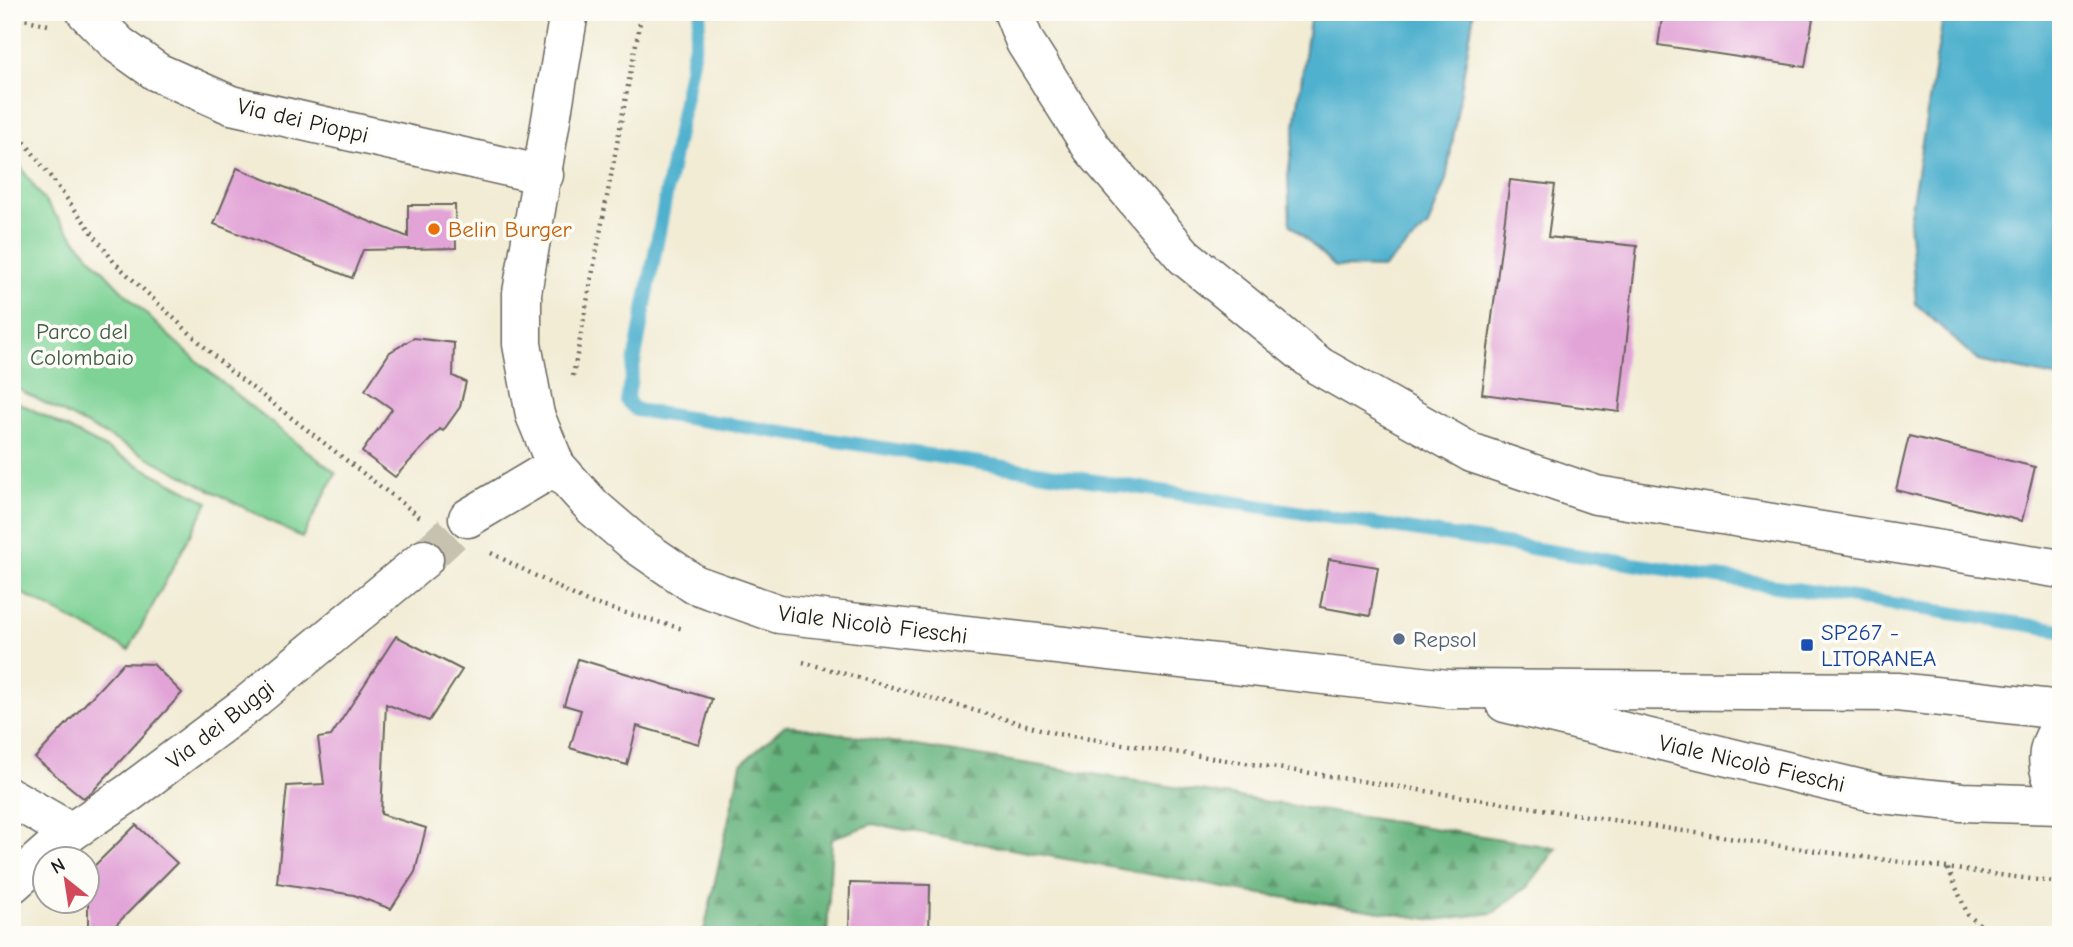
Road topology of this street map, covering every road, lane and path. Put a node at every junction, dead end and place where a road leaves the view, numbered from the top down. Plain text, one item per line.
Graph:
1 (86, 12) edge
2 (569, 12) edge
3 (642, 12) edge
4 (1013, 12) edge
5 (544, 175) junction
6 (571, 386) dead end
7 (556, 466) junction
8 (468, 518) tunnel mouth
9 (424, 559) tunnel mouth
10 (2061, 569) edge
11 (1448, 689) junction
12 (2061, 710) edge
13 (2061, 727) edge
14 (2061, 793) edge
15 (12, 798) edge
16 (2061, 805) edge
17 (71, 832) junction
18 (1947, 868) dead end
19 (12, 884) edge
20 (1993, 935) edge

1 - 5 main road, Via dei Pioppi
2 - 5 main road, Viale Nicolò Fieschi
3 - 6 path
4 - 10 main road
5 - 7 main road, Viale Nicolò Fieschi
7 - 8 main road
7 - 11 main road, Viale Nicolò Fieschi
9 - 17 main road, Via dei Buggi
11 - 12 main road, Viale Nicolò Fieschi
11 - 16 main road, Viale Nicolò Fieschi
13 - 14 main road
15 - 17 main road
17 - 19 main road, Via dei Buggi
18 - 20 path

